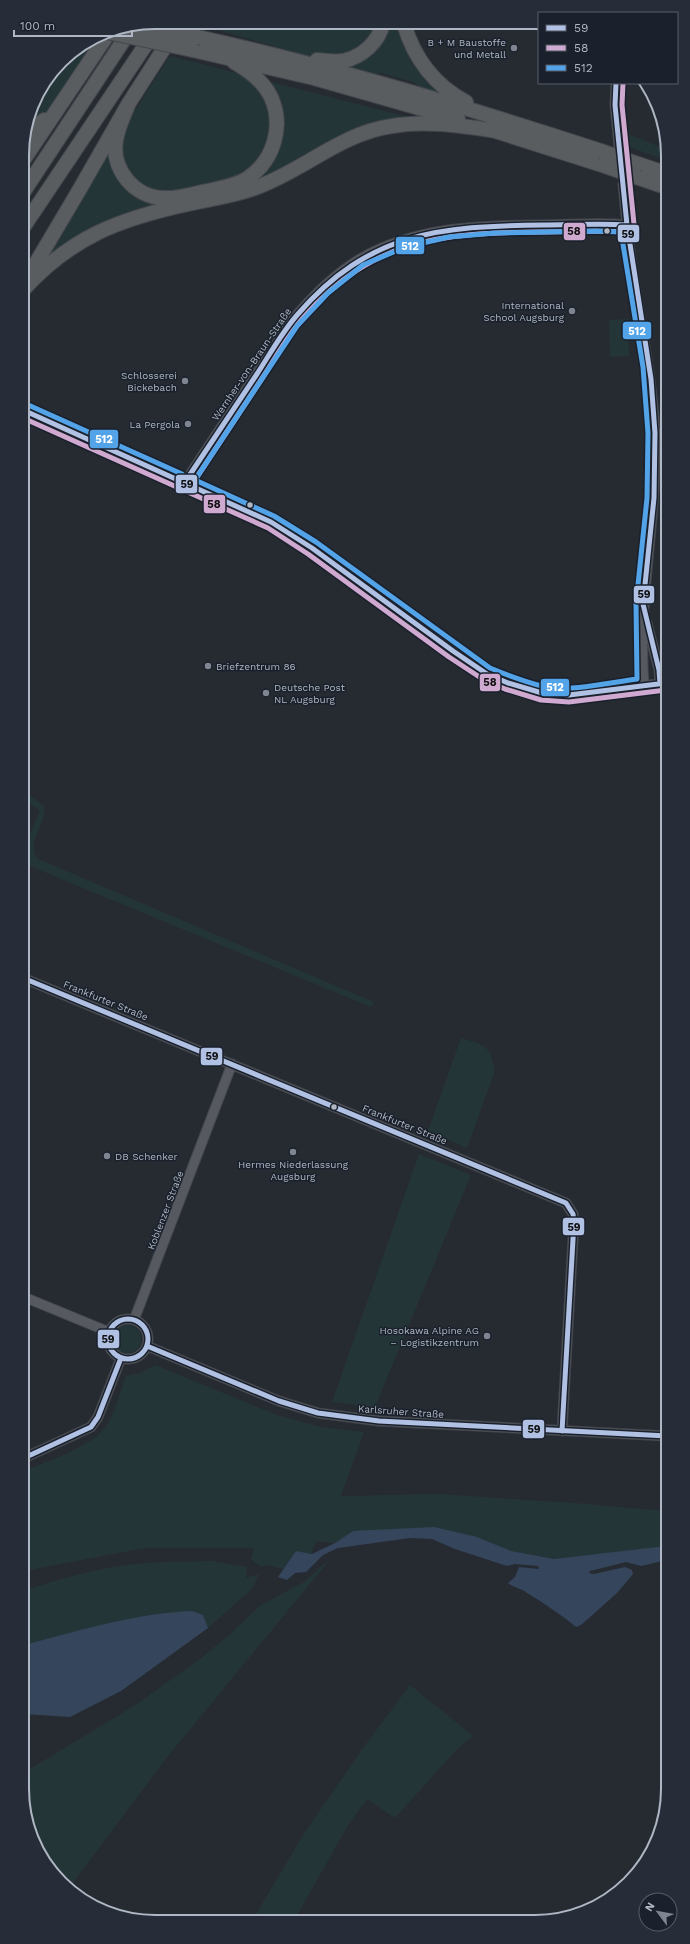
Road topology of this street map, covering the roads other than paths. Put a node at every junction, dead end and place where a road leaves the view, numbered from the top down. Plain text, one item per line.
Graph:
1 (156, 29) edge
2 (160, 29) edge
3 (177, 29) edge
4 (381, 29) edge
5 (406, 29) edge
6 (129, 32) edge
7 (121, 34) edge
8 (101, 42) edge
9 (263, 52) junction
10 (226, 56) junction
11 (616, 84) edge
12 (62, 101) junction
13 (129, 103) junction
14 (499, 124) junction
15 (32, 131) edge
16 (619, 146) dead end
17 (29, 151) edge
18 (661, 172) edge
19 (29, 183) edge
20 (623, 184) dead end
21 (661, 185) edge
22 (29, 219) edge
23 (627, 225) junction
24 (29, 273) edge
25 (29, 283) edge
26 (29, 413) edge
27 (655, 433) junction
28 (661, 433) edge
29 (185, 482) junction
30 (643, 604) junction
31 (661, 677) edge
32 (661, 684) edge
33 (644, 685) junction
34 (29, 980) edge
35 (232, 1064) junction
36 (29, 1299) edge
37 (134, 1320) junction
38 (109, 1332) junction
39 (146, 1346) junction
40 (121, 1358) junction
41 (562, 1431) junction
42 (661, 1436) edge
43 (29, 1456) edge

1 - 22 highway
2 - 9 highway, bridge
3 - 13 highway
4 - 9 highway
5 - 14 highway
6 - 19 highway
7 - 10 highway, bridge
8 - 12 highway
9 - 14 highway
10 - 13 highway
10 - 14 highway
11 - 16 street
12 - 15 highway
12 - 17 highway
13 - 24 highway
14 - 18 highway, bridge
14 - 21 highway, bridge
14 - 25 highway
20 - 23 street
23 - 27 street
23 - 29 street, Wernher-von-Braun-Straße
26 - 29 street
27 - 28 street
27 - 30 street
29 - 33 street
30 - 31 street
30 - 33 street
32 - 33 street
34 - 35 street, Frankfurter Straße
35 - 37 street, Koblenzer Straße
35 - 41 street, Frankfurter Straße
36 - 38 street
37 - 38 street
37 - 39 street
38 - 40 street
39 - 40 street
39 - 41 street, Karlsruher Straße
40 - 43 street
41 - 42 street, Karlsruher Straße

